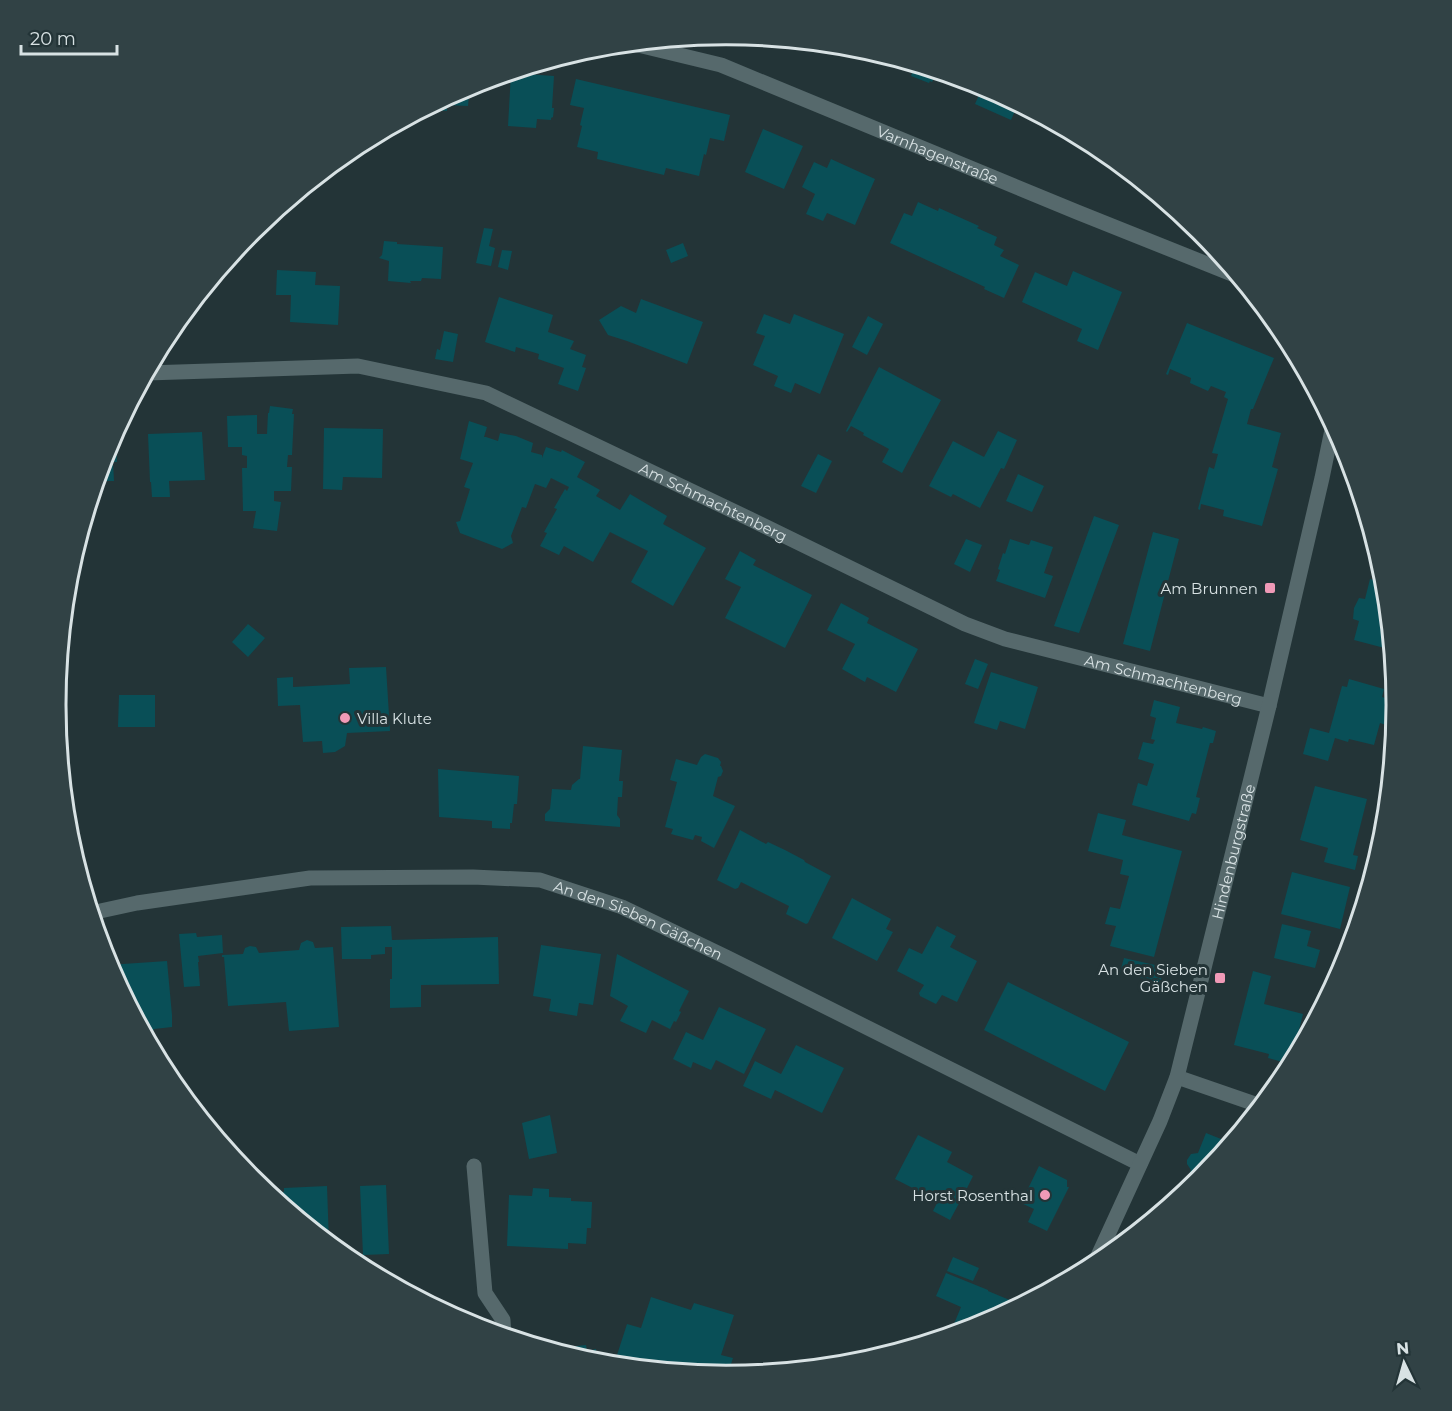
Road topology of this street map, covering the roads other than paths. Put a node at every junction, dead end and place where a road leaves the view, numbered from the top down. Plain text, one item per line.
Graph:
1 (656, 49) edge
2 (1223, 271) edge
3 (155, 373) edge
4 (1330, 440) edge
5 (1269, 706) junction
6 (99, 911) edge
7 (1177, 1077) junction
8 (1253, 1103) edge
9 (1140, 1164) junction
10 (474, 1166) dead end
11 (1101, 1250) edge
12 (503, 1327) edge

1 - 2 street, Varnhagenstraße
3 - 5 street, Am Schmachtenberg
4 - 5 street, Hindenburgstraße
5 - 7 street, Hindenburgstraße
6 - 9 street, An den Sieben Gäßchen
7 - 8 street
7 - 9 street, Hindenburgstraße
9 - 11 street, Hindenburgstraße
10 - 12 street

